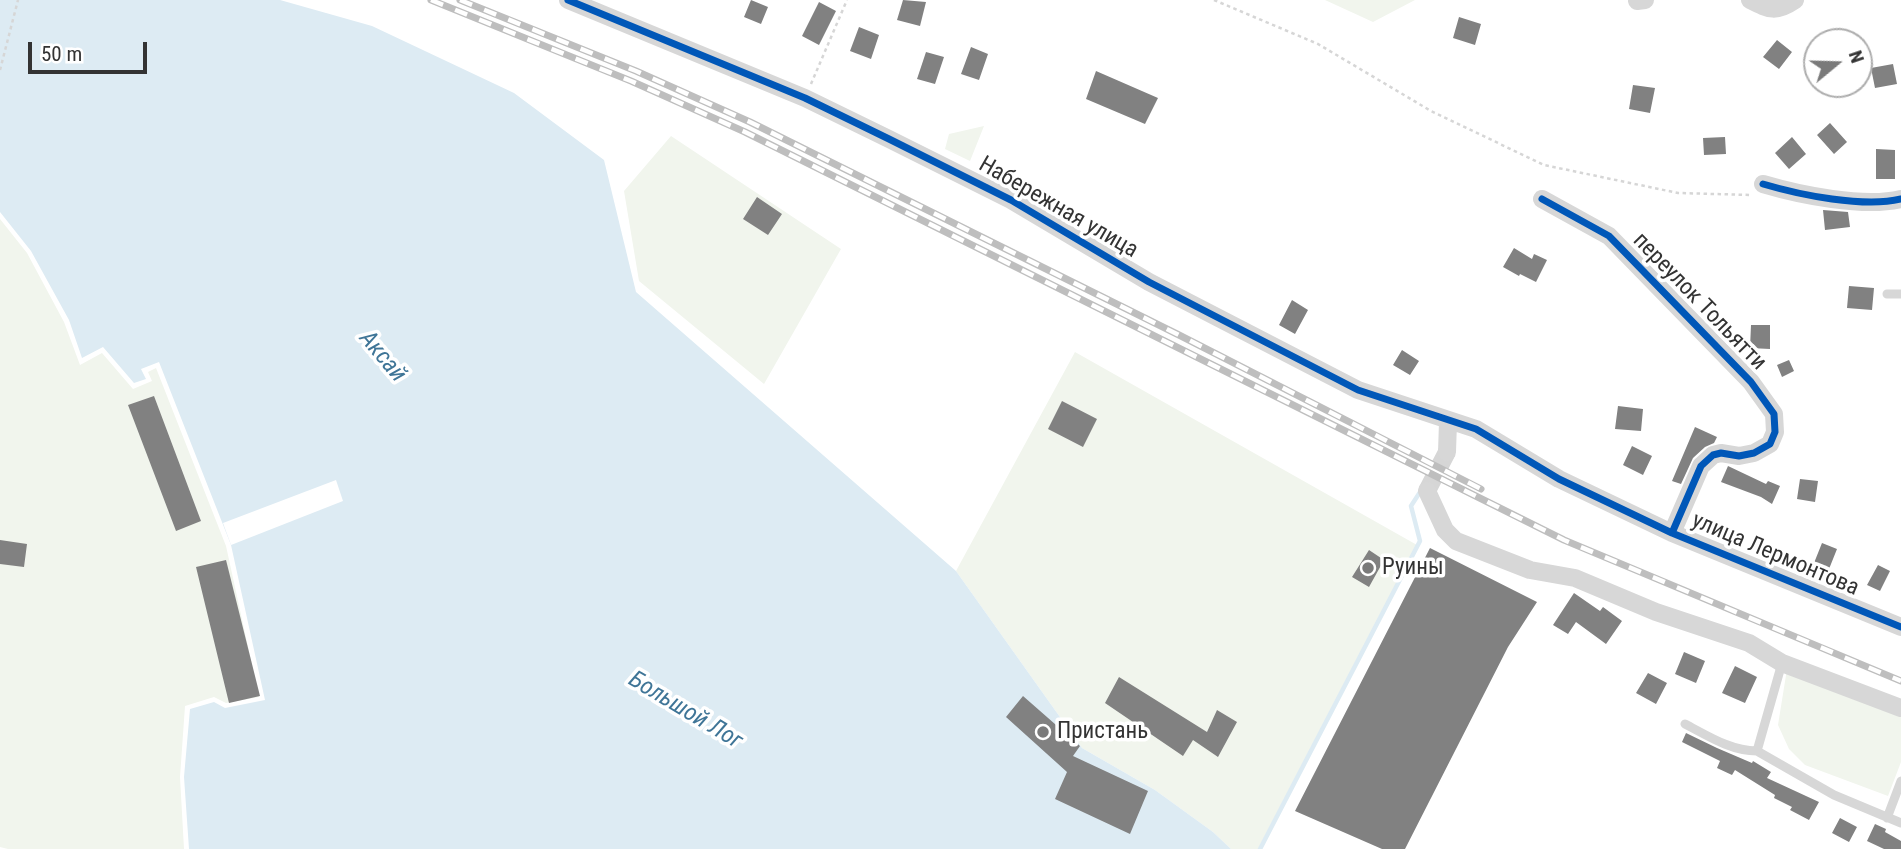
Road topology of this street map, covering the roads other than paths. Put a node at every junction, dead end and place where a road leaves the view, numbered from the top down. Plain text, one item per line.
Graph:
1 (568, 0) edge
2 (1645, 0) edge
3 (1750, 0) edge
4 (1795, 0) edge
5 (1637, 1) edge
6 (1771, 186) road end
7 (1901, 198) edge
8 (1542, 199) dead end
9 (1886, 294) dead end
10 (1901, 294) edge
11 (1448, 422) junction
12 (1447, 452) tunnel mouth
13 (1427, 491) dead end
14 (1672, 533) junction
15 (1901, 627) edge
16 (1782, 663) junction
17 (1901, 708) edge
18 (1685, 724) dead end
19 (1757, 751) junction
20 (1901, 781) edge
21 (1887, 818) junction
22 (1901, 823) edge

1 - 11 street, Набережная улица
2 - 5 street
3 - 4 street
6 - 7 street
8 - 14 street, переулок Тольятти
9 - 10 lane
11 - 12 street
11 - 14 street, улица Лермонтова
13 - 16 street
14 - 15 street, улица Лермонтова
16 - 17 street
16 - 19 lane
18 - 19 lane
19 - 21 lane
20 - 21 lane
21 - 22 lane

